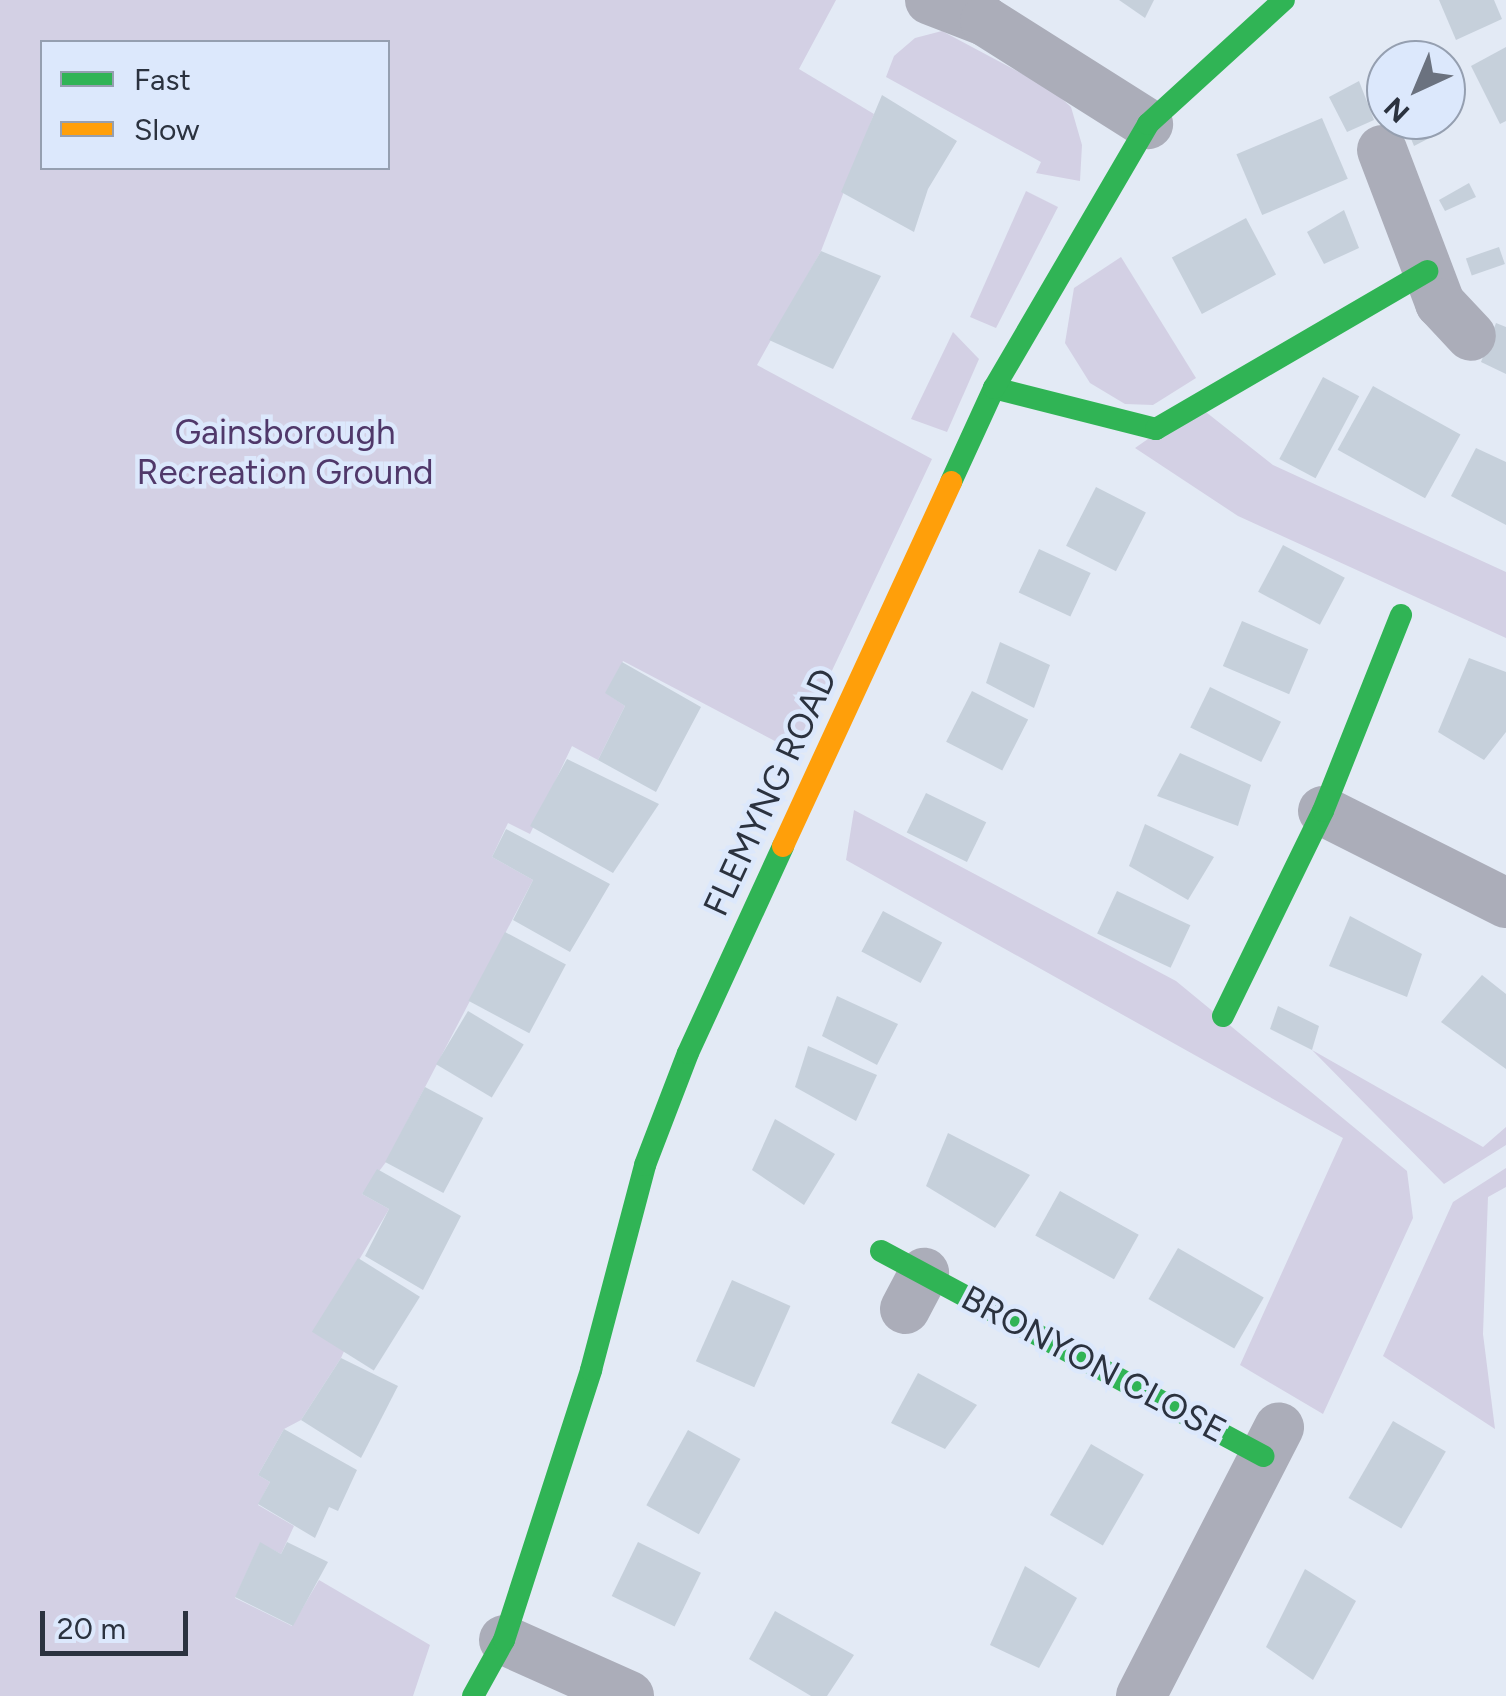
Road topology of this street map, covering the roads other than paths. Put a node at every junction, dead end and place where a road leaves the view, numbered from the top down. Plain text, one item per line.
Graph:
1 (930, 0) edge
2 (1284, 0) edge
3 (1148, 124) junction
4 (1382, 150) dead end
5 (1427, 271) junction
6 (1471, 336) dead end
7 (994, 388) junction
8 (1402, 615) dead end
9 (1322, 812) junction
10 (1506, 904) edge
11 (1222, 1016) dead end
12 (904, 1278) dead end
13 (1272, 1441) joint
14 (504, 1640) junction
15 (473, 1696) edge
16 (629, 1696) edge
17 (1142, 1696) edge

1 - 3 street
2 - 3 street, FLEMYNG ROAD
3 - 7 street, FLEMYNG ROAD
4 - 5 street
5 - 6 street
5 - 7 street
7 - 14 street, FLEMYNG ROAD
8 - 9 street
9 - 10 street
9 - 11 street
12 - 13 street, BRONYON CLOSE
13 - 17 street, BRONYON CLOSE
14 - 15 street, FLEMYNG ROAD
14 - 16 street

